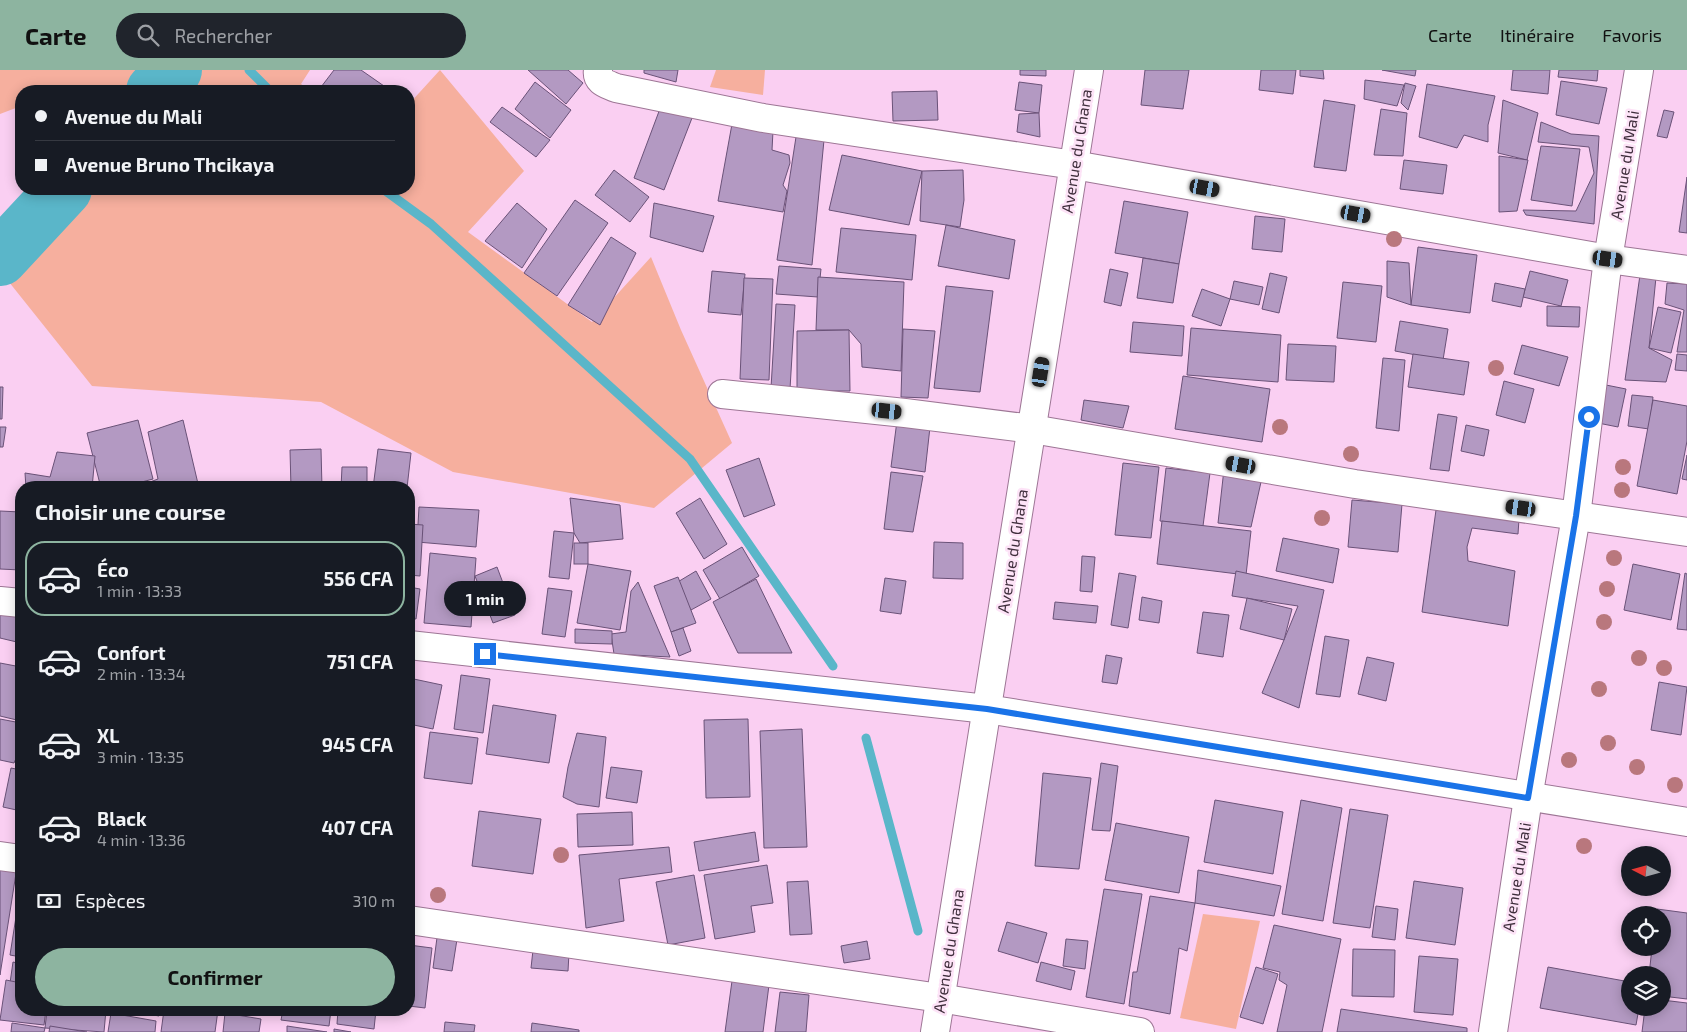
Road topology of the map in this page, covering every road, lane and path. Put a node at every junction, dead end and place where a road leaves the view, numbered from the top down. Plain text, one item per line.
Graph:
1 (1090, 70) edge
2 (1639, 70) edge
3 (598, 72) edge
4 (1074, 165) junction
5 (1608, 259) junction
6 (1687, 270) edge
7 (722, 394) dead end
8 (1032, 429) junction
9 (1576, 516) junction
10 (1687, 532) edge
11 (0, 601) edge
12 (15, 602) edge
13 (415, 646) edge
14 (987, 709) junction
15 (1528, 798) junction
16 (1687, 822) edge
17 (0, 856) edge
18 (15, 858) edge
19 (415, 921) edge
20 (940, 998) junction
21 (935, 1032) edge
22 (1140, 1032) edge
23 (1493, 1032) edge

1 - 4 street, Avenue du Ghana
2 - 5 street, Avenue du Mali
3 - 4 street
4 - 5 street
4 - 8 street, Avenue du Ghana
5 - 6 street
5 - 9 street, Avenue du Mali
7 - 8 street
8 - 9 street
8 - 14 street, Avenue du Ghana
9 - 10 street
9 - 15 street, Avenue du Mali
11 - 12 street
13 - 14 street
14 - 15 street
14 - 20 street, Avenue du Ghana
15 - 16 street
15 - 23 street, Avenue du Mali
17 - 18 street
19 - 20 street
20 - 21 street, Avenue du Ghana
20 - 22 street

